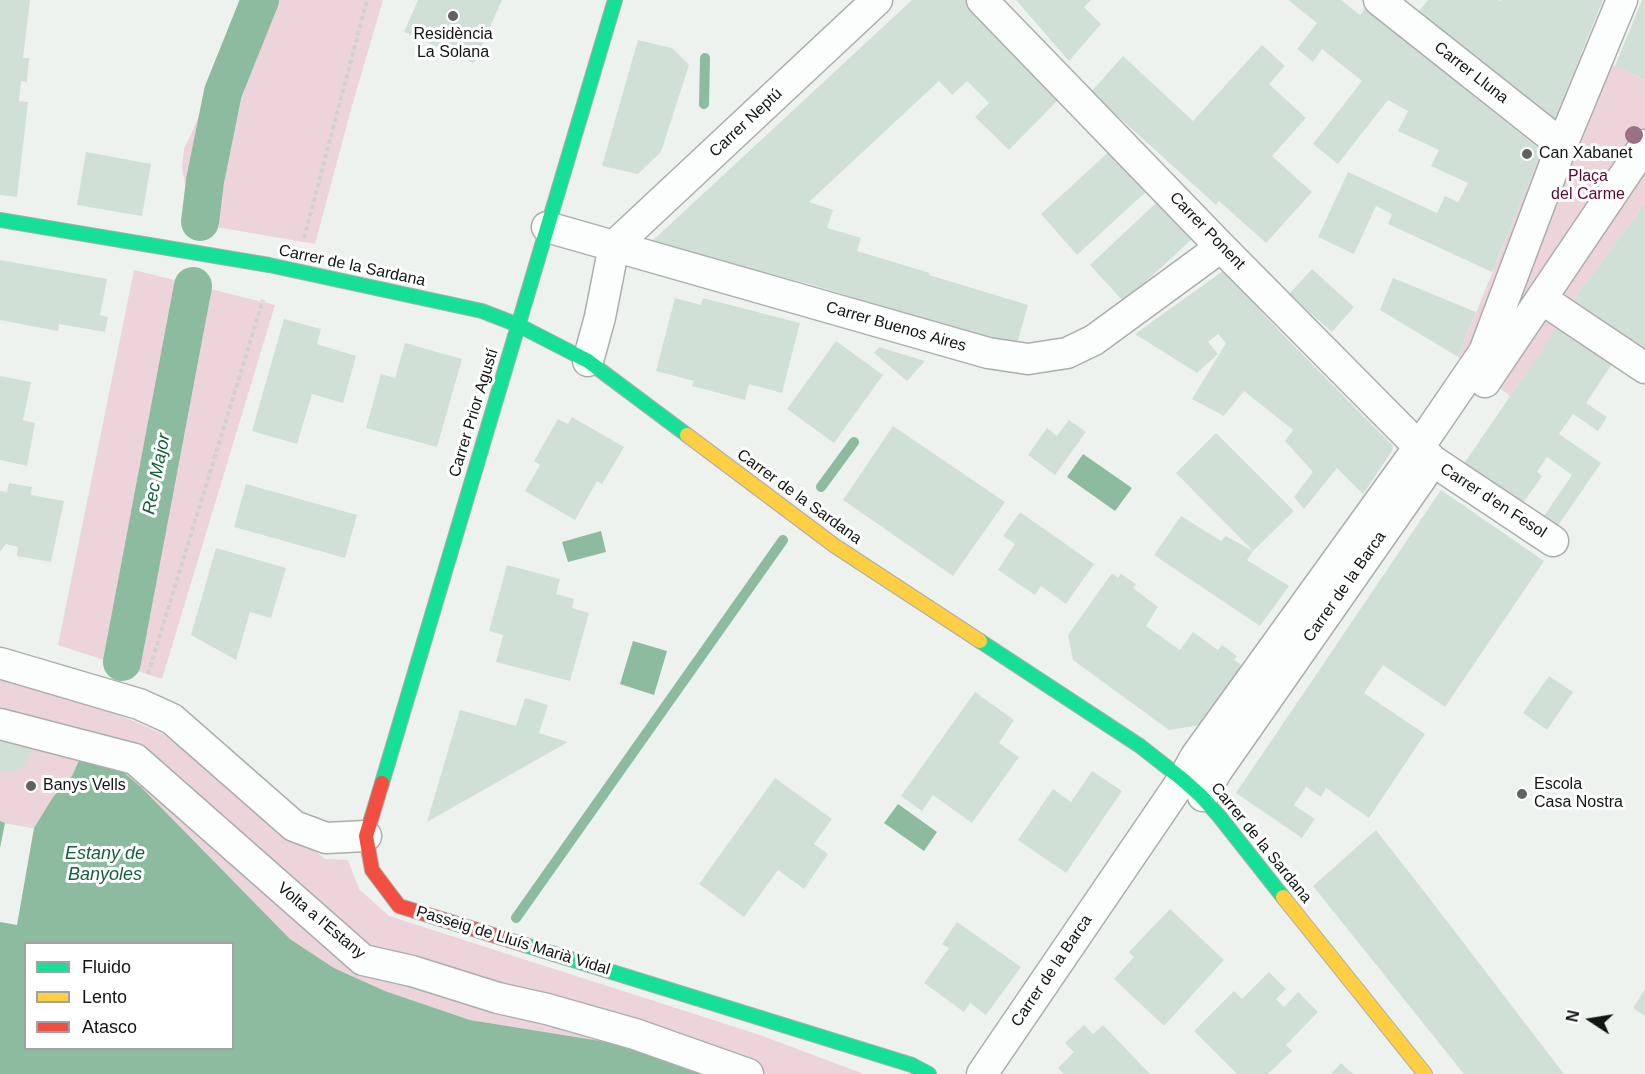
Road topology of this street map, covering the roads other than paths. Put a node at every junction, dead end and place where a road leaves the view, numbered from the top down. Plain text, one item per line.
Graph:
1 (615, 0) edge
2 (878, 0) edge
3 (982, 0) edge
4 (1379, 0) edge
5 (1622, 0) edge
6 (1562, 146) junction
7 (1645, 146) edge
8 (0, 220) edge
9 (547, 227) junction
10 (614, 246) junction
11 (1221, 246) junction
12 (1542, 300) junction
13 (518, 324) junction
14 (588, 361) junction
15 (1645, 368) edge
16 (1426, 454) junction
17 (1553, 541) dead end
18 (0, 663) edge
19 (0, 724) edge
20 (1193, 787) junction
21 (366, 836) junction
22 (748, 1074) edge
23 (929, 1074) edge
24 (982, 1074) edge
25 (1425, 1074) edge

1 - 9 street, Carrer Prior Agustí
2 - 10 street, Carrer Neptú
3 - 11 street, Carrer Ponent
4 - 6 street, Carrer Lluna
5 - 6 street
6 - 16 street
7 - 12 street
8 - 13 street, Carrer de la Sardana
9 - 10 street, Carrer Buenos Aires
9 - 13 street, Carrer Prior Agustí
10 - 11 street, Carrer Buenos Aires
10 - 14 street
11 - 16 street, Carrer Ponent
12 - 15 street
12 - 16 street
13 - 14 street, Carrer de la Sardana
13 - 21 street, Carrer Prior Agustí
14 - 20 street, Carrer de la Sardana
16 - 17 street, Carrer d'en Fesol
16 - 20 street, Carrer de la Barca
18 - 21 street
19 - 22 street, Volta a l'Estany
20 - 24 street, Carrer de la Barca
20 - 25 street, Carrer de la Sardana
21 - 23 street, Passeig de Lluís Marià Vidal

